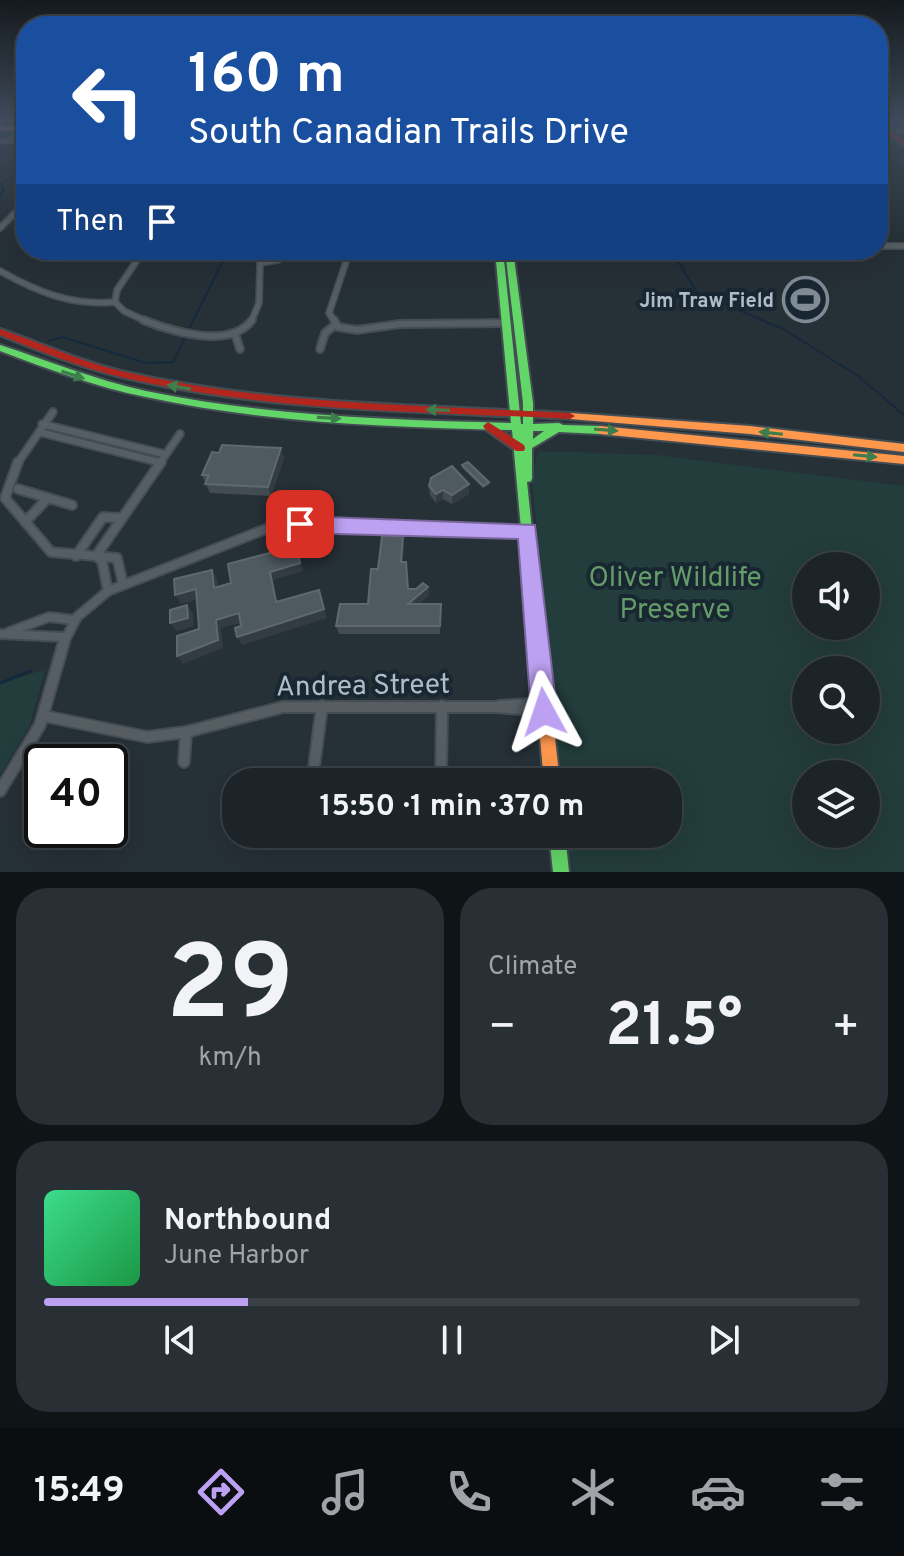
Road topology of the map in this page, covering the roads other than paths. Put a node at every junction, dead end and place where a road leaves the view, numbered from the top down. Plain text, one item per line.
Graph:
1 (16, 212) edge
2 (0, 228) edge
3 (137, 260) edge
4 (263, 260) edge
5 (278, 260) edge
6 (347, 260) edge
7 (505, 260) edge
8 (260, 263) junction
9 (0, 271) edge
10 (115, 302) junction
11 (512, 323) junction
12 (335, 325) junction
13 (0, 332) edge
14 (235, 334) junction
15 (0, 348) edge
16 (240, 349) dead end
17 (320, 349) dead end
18 (53, 412) dead end
19 (516, 413) junction
20 (528, 414) junction
21 (485, 425) junction
22 (523, 426) junction
23 (559, 427) junction
24 (41, 428) junction
25 (180, 434) dead end
26 (525, 447) junction
27 (904, 448) edge
28 (164, 454) junction
29 (904, 460) edge
30 (158, 462) junction
31 (48, 498) junction
32 (8, 502) junction
33 (72, 505) dead end
34 (121, 518) junction
35 (25, 522) junction
36 (528, 531) junction
37 (76, 556) junction
38 (96, 556) junction
39 (123, 584) junction
40 (108, 591) junction
41 (74, 620) junction
42 (5, 633) edge
43 (63, 637) junction
44 (322, 706) junction
45 (442, 706) junction
46 (544, 707) junction
47 (44, 716) junction
48 (186, 732) junction
49 (184, 762) dead end
50 (314, 768) edge
51 (441, 768) edge
52 (551, 768) edge
53 (0, 791) edge
54 (558, 848) edge
55 (561, 872) edge

1 - 2 street
3 - 10 street
4 - 8 street
5 - 8 street
6 - 12 street
7 - 11 main road
8 - 14 street
9 - 10 street
10 - 14 street
11 - 12 street
11 - 19 main road
11 - 20 main road
12 - 17 street
19 -> 13 main road
14 - 16 street
15 -> 21 main road
18 - 24 street
19 - 20 main road
19 - 22 main road
20 - 22 main road
27 -> 20 main road
21 - 22 main road
21 - 26 main road
22 - 23 main road
22 - 26 main road
23 - 26 main road
23 -> 29 main road
24 - 28 street
24 - 30 street
24 - 32 street
25 - 28 street
26 - 36 main road
28 - 30 street
30 - 34 street
31 - 32 street
31 - 33 street
31 - 35 street
32 - 35 street
34 - 37 street
34 - 38 street
35 - 37 street
36 - 39 street
36 - 46 main road
37 - 38 street
38 - 39 street
38 - 40 street
39 - 40 street
40 - 41 street
41 - 42 street
41 - 43 street
42 - 43 street
43 - 47 street
44 - 45 street, Andrea Street
44 - 48 street, Andrea Street
44 - 50 street
45 - 46 street, Andrea Street
45 - 51 street
46 - 52 main road
47 - 48 street, Andrea Street
47 - 53 street
48 - 49 street
54 - 55 main road

